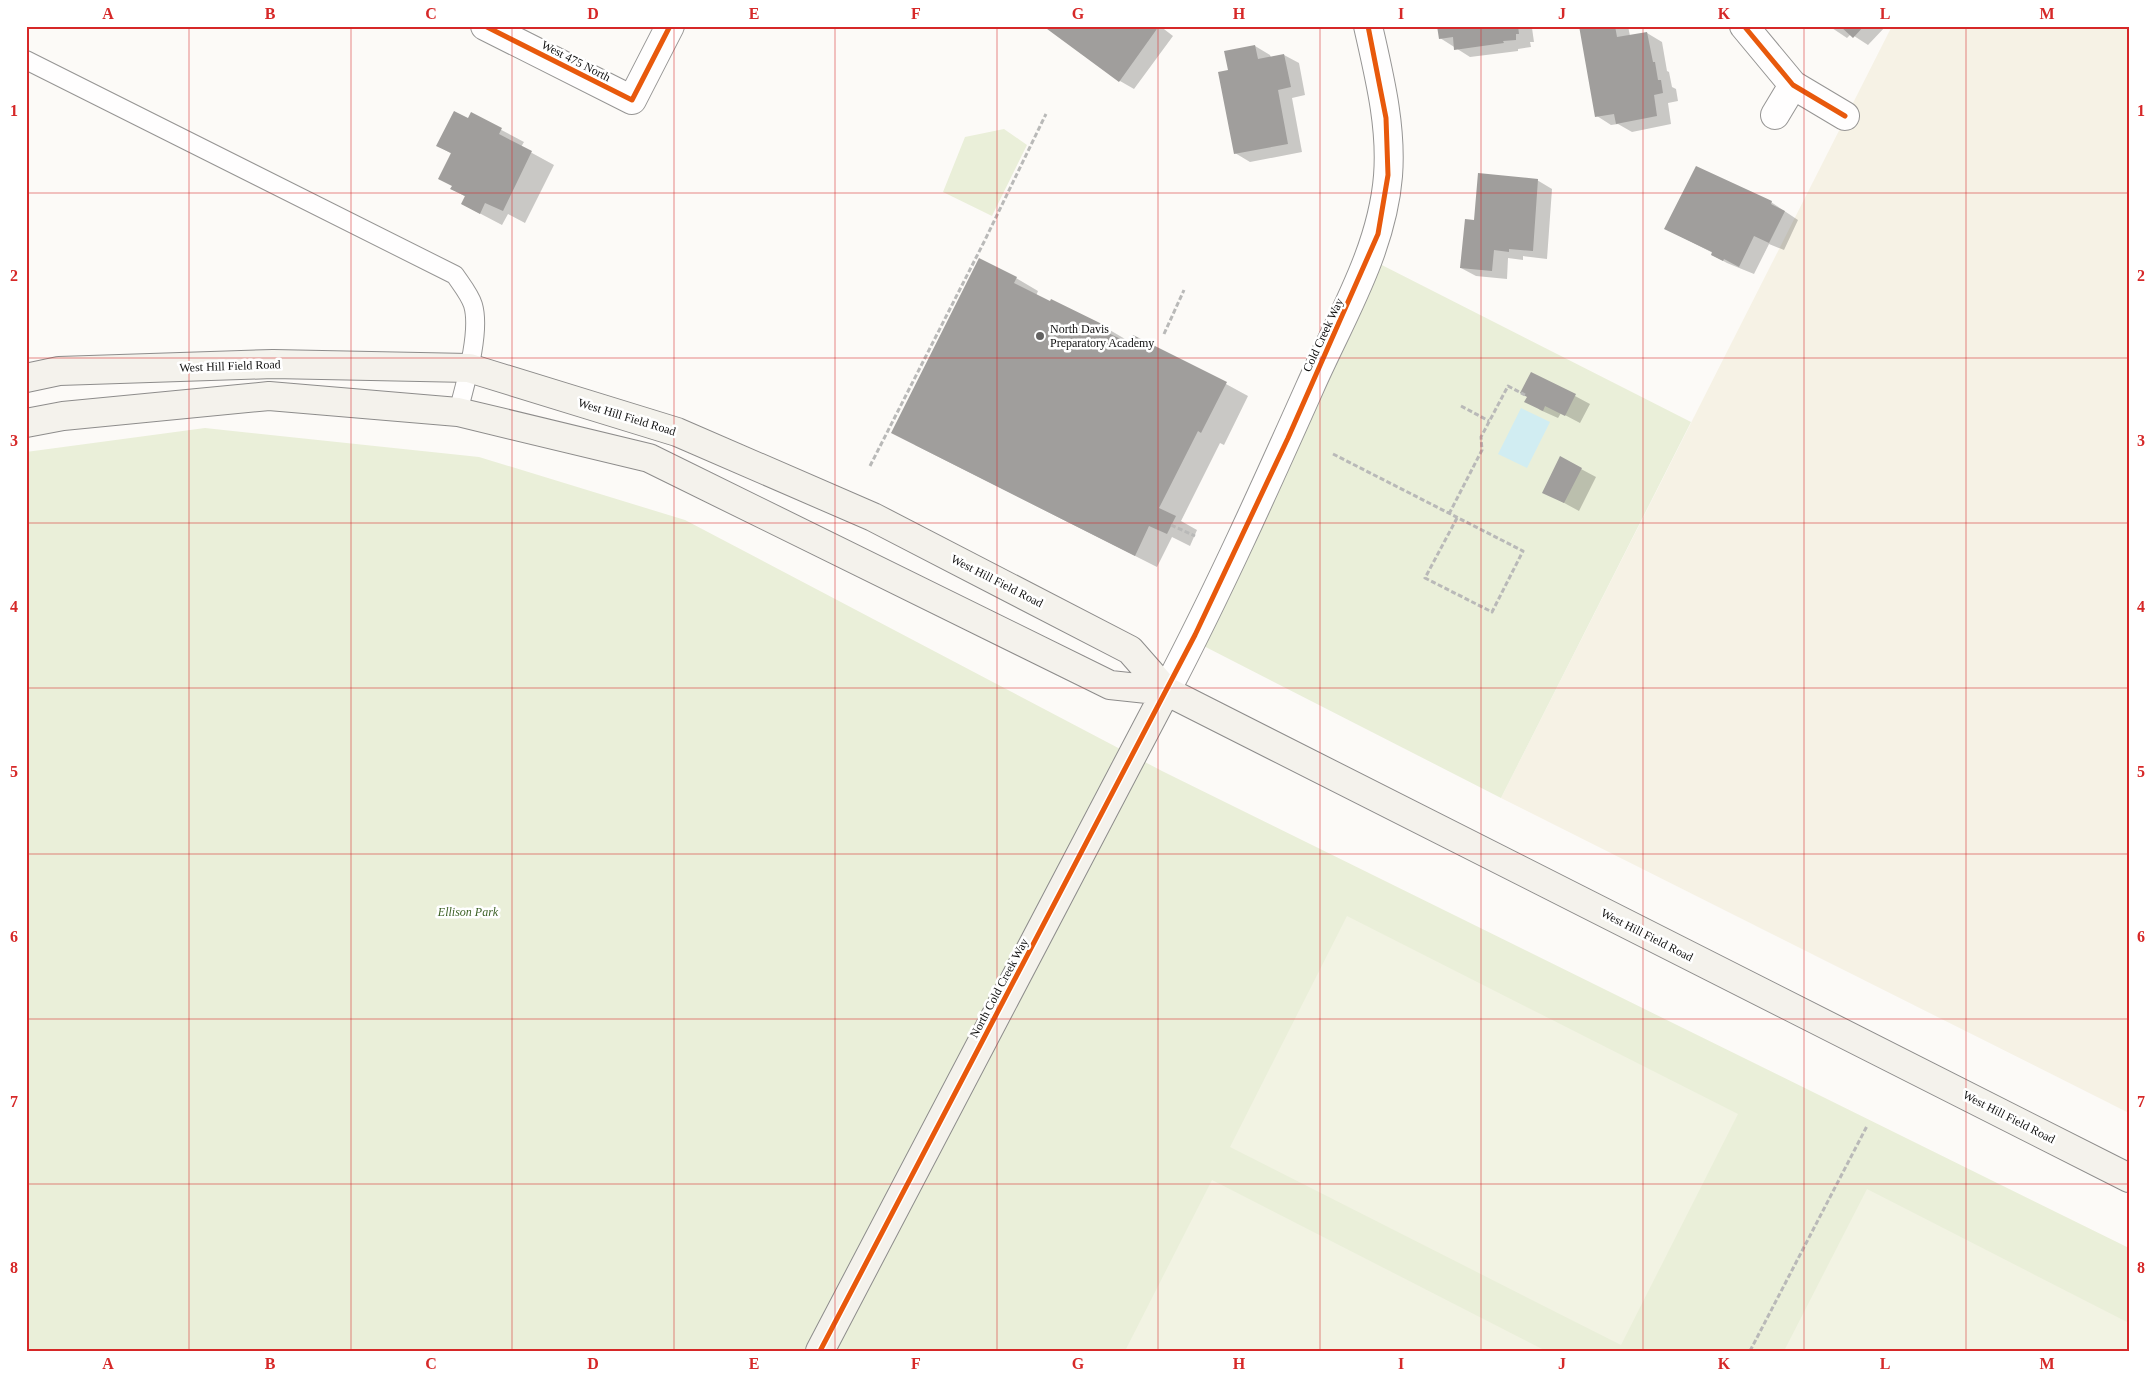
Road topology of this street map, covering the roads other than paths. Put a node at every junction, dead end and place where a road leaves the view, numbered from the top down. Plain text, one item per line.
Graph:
1 (485, 26) edge
2 (670, 26) edge
3 (1368, 26) edge
4 (1744, 26) edge
5 (26, 60) edge
6 (1793, 85) junction
7 (1775, 115) dead end
8 (1845, 116) dead end
9 (469, 368) junction
10 (26, 378) edge
11 (458, 412) junction
12 (26, 423) edge
13 (1195, 635) joint
14 (1166, 691) junction
15 (2129, 1178) edge
16 (820, 1351) edge

1 - 2 street, West 475 North
3 - 13 street, Cold Creek Way
4 - 6 street
5 - 9 lane
6 - 7 street
6 - 8 street
9 - 10 main road, West Hill Field Road
9 - 11 lane
9 - 14 main road, West Hill Field Road
11 - 12 main road, West Hill Field Road
11 - 14 main road, West Hill Field Road
13 - 14 street, North Cold Creek Way
14 - 15 main road, West Hill Field Road
14 - 16 main road, North Cold Creek Way

